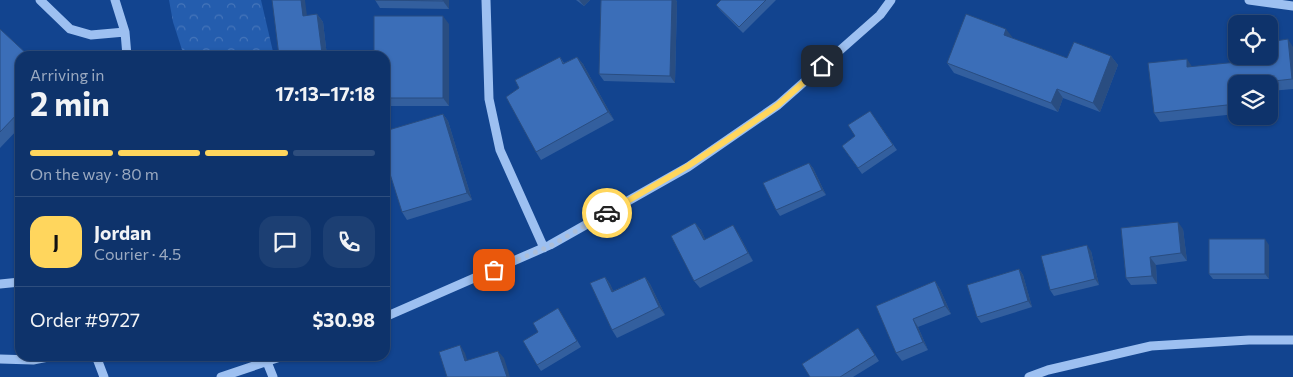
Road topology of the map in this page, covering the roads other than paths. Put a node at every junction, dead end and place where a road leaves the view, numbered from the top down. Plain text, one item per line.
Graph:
1 (40, 0) edge
2 (116, 0) edge
3 (486, 0) edge
4 (891, 0) edge
5 (1249, 0) edge
6 (1293, 6) edge
7 (125, 32) junction
8 (127, 51) edge
9 (544, 248) junction
10 (15, 282) edge
11 (0, 284) edge
12 (390, 316) edge
13 (1293, 340) edge
14 (0, 360) edge
15 (15, 360) edge
16 (98, 361) edge
17 (268, 362) joint
18 (104, 377) edge
19 (222, 377) edge
20 (273, 377) edge
21 (1029, 377) edge

1 - 7 street
2 - 7 street
3 - 9 street
4 - 9 street
5 - 6 street
7 - 8 street
9 - 12 street
10 - 11 street
13 - 21 street
14 - 15 street
16 - 18 street
17 - 19 street
17 - 20 street

